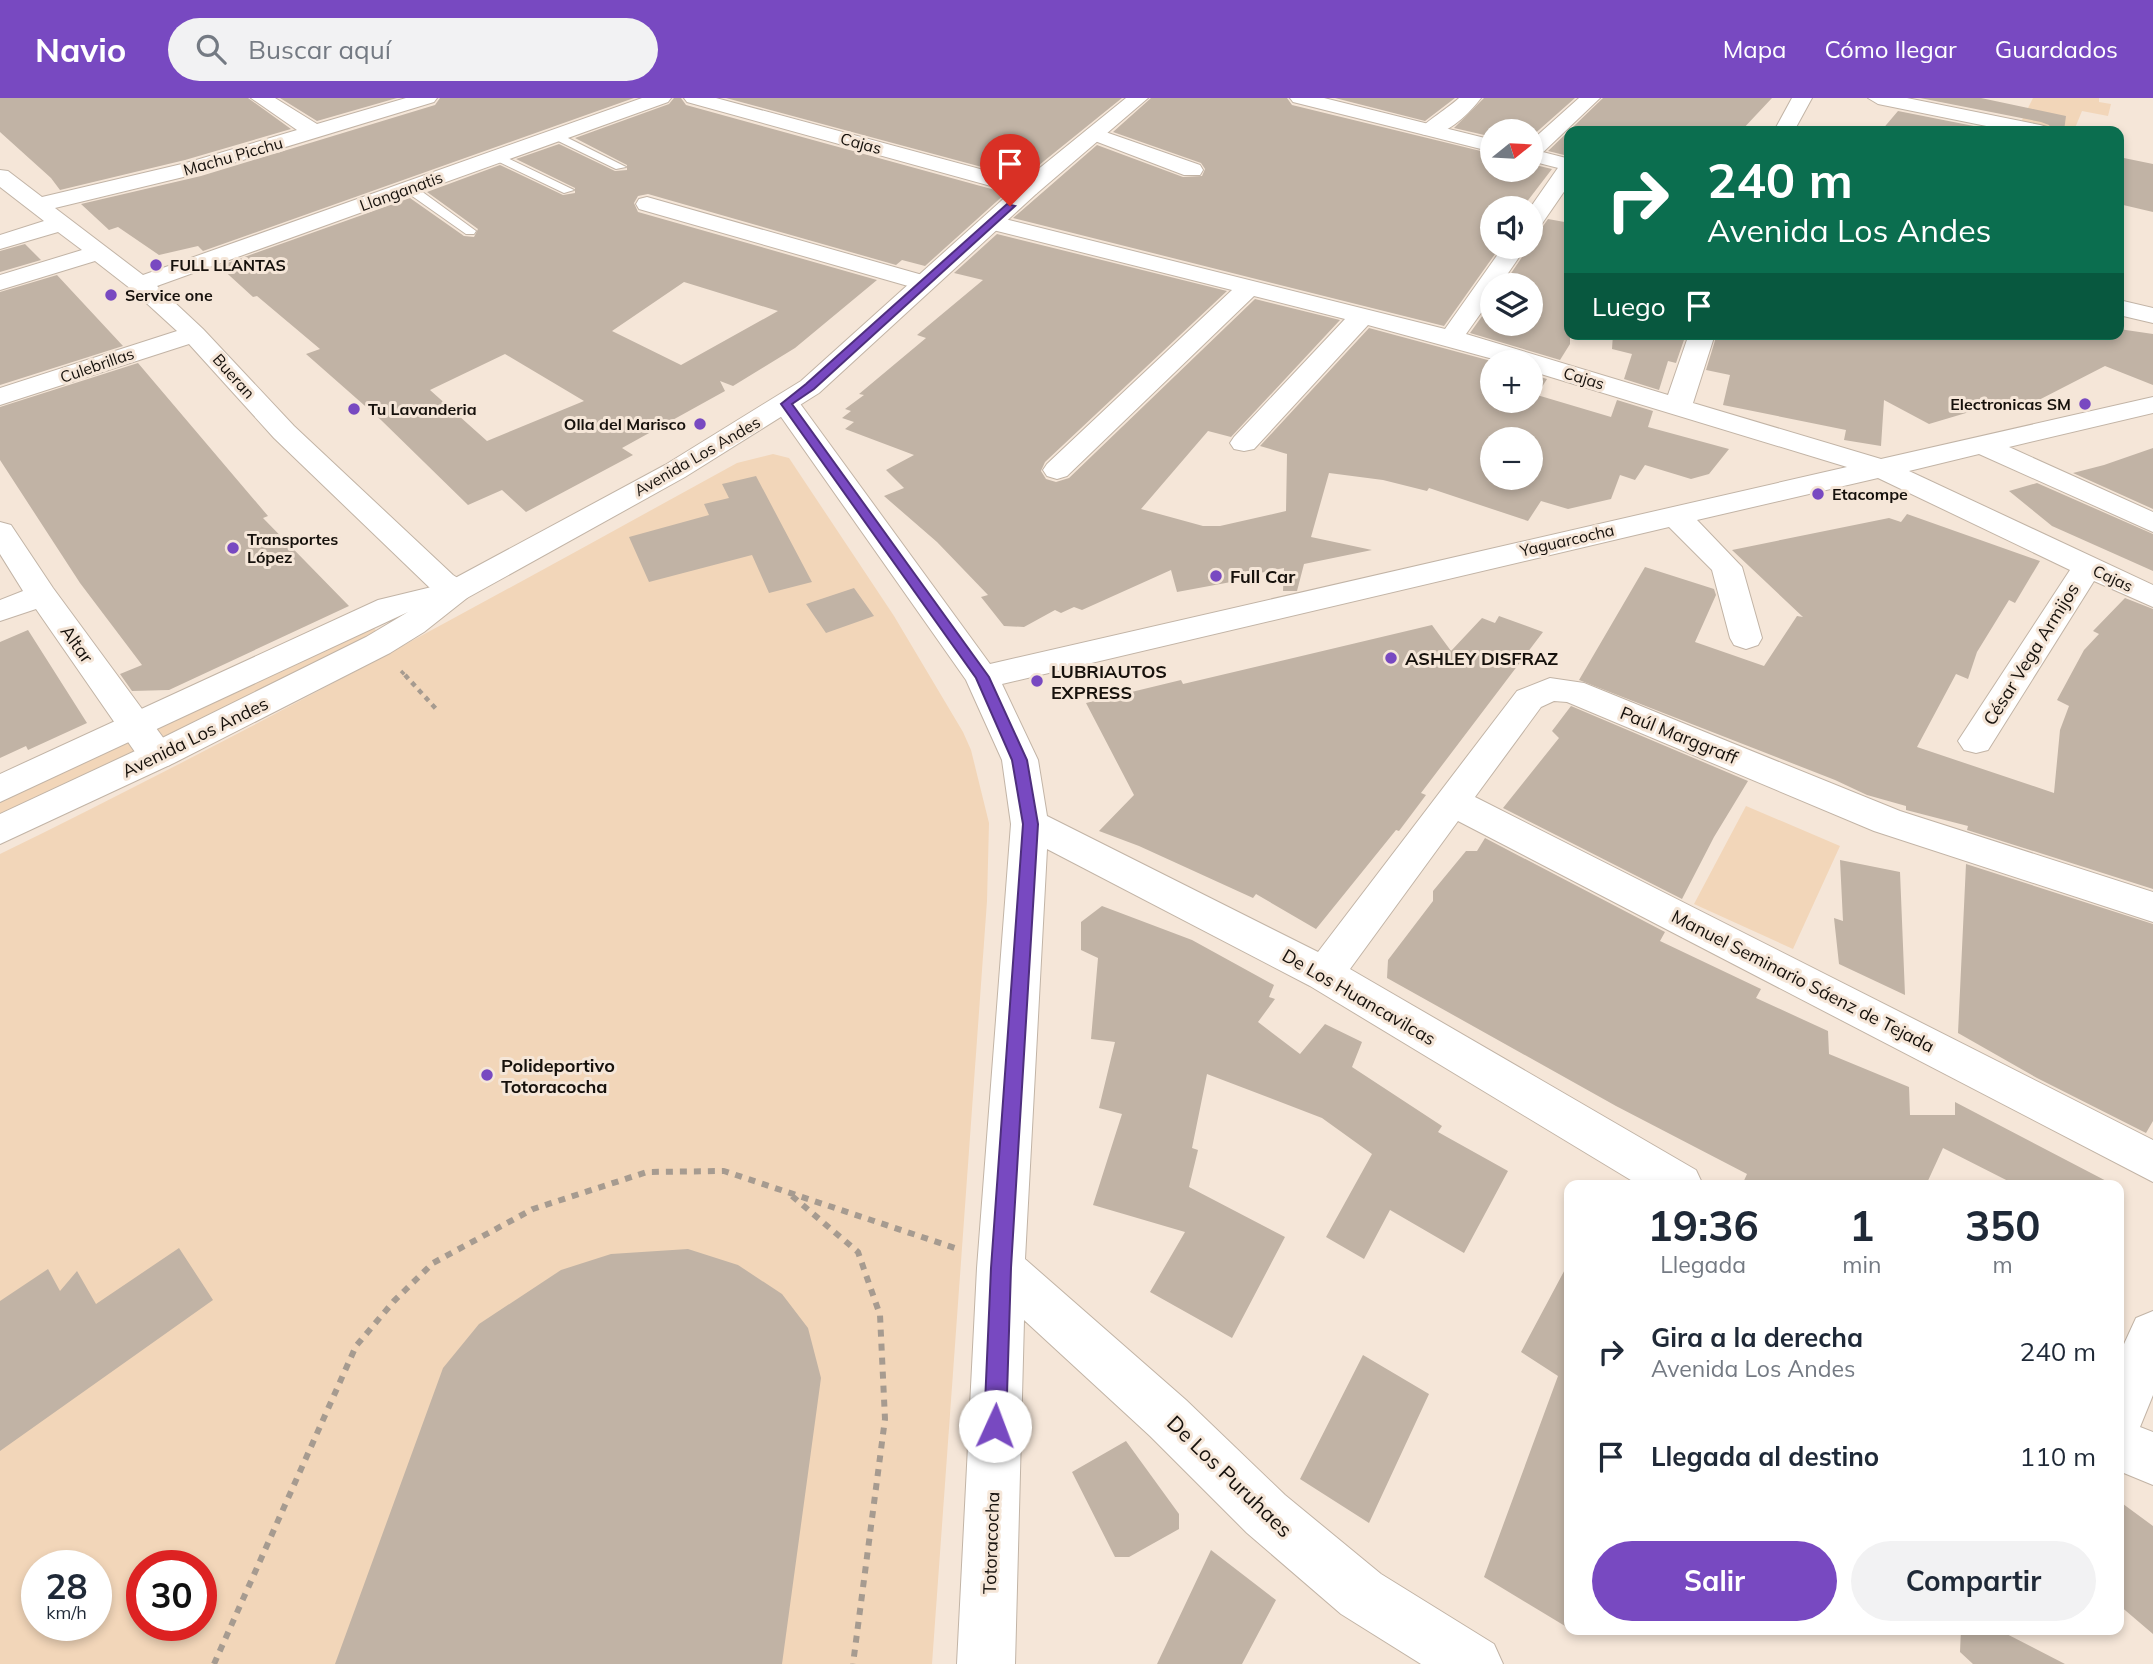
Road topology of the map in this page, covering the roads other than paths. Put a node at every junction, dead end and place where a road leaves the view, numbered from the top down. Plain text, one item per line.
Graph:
1 (261, 98) edge
2 (427, 98) edge
3 (661, 98) edge
4 (694, 98) edge
5 (1138, 98) edge
6 (1471, 98) edge
7 (1590, 98) edge
8 (1802, 98) edge
9 (1878, 98) edge
10 (1305, 99) edge
11 (1787, 126) edge
12 (2015, 126) edge
13 (1429, 130) junction
14 (316, 133) junction
15 (1094, 134) junction
16 (556, 136) junction
17 (1544, 142) edge
18 (1480, 143) edge
19 (497, 156) junction
20 (1544, 158) edge
21 (1564, 164) edge
22 (620, 167) dead end
23 (1192, 170) dead end
24 (1564, 175) edge
25 (0, 176) edge
26 (409, 188) junction
27 (1028, 189) junction
28 (568, 190) dead end
29 (648, 204) dead end
30 (38, 205) junction
31 (1543, 205) edge
32 (62, 223) junction
33 (993, 223) junction
34 (470, 231) dead end
35 (0, 242) edge
36 (100, 252) junction
37 (1507, 259) edge
38 (0, 283) edge
39 (140, 284) junction
40 (924, 284) junction
41 (1250, 286) junction
42 (2124, 308) edge
43 (1363, 315) junction
44 (2153, 316) edge
45 (194, 334) junction
46 (1451, 338) junction
47 (1700, 340) edge
48 (0, 397) edge
49 (786, 404) junction
50 (1678, 405) junction
51 (2153, 405) edge
52 (1244, 443) dead end
53 (1982, 446) junction
54 (1880, 468) junction
55 (1057, 470) dead end
56 (1674, 515) junction
57 (2153, 523) edge
58 (0, 531) edge
59 (2087, 567) junction
60 (456, 591) junction
61 (42, 595) junction
62 (2153, 597) edge
63 (0, 611) edge
64 (1746, 638) dead end
65 (982, 677) junction
66 (137, 726) junction
67 (1976, 741) dead end
68 (157, 757) junction
69 (0, 789) edge
70 (1452, 802) junction
71 (1030, 824) junction
72 (0, 830) edge
73 (2153, 907) edge
74 (1324, 974) junction
75 (2153, 1162) edge
76 (1672, 1180) edge
77 (1001, 1268) junction
78 (2153, 1335) edge
79 (2124, 1403) edge
80 (2124, 1446) edge
81 (2153, 1459) edge
82 (986, 1664) edge
83 (1474, 1664) edge

1 - 14 street
2 - 14 street, Machu Picchu
3 - 16 street, Llanganatis
4 - 27 street, Cajas
5 - 15 street, Avenida Los Andes
6 - 13 street
7 - 17 street
8 - 11 street
9 - 12 street
10 - 13 street
13 - 18 street
14 - 30 street, Machu Picchu
15 - 23 street
15 - 27 street, Avenida Los Andes
16 - 19 street, Llanganatis
16 - 22 lane
19 - 26 street, Llanganatis
19 - 28 lane
20 - 21 street
24 - 31 street
25 - 30 street, Bueran
26 - 34 lane
26 - 39 street, Llanganatis
27 - 33 street, Avenida Los Andes
29 - 40 street
30 - 32 street, Bueran
32 - 35 street
32 - 36 street, Bueran
33 - 40 street, Avenida Los Andes
33 - 41 street, Cajas
36 - 38 street
36 - 39 street, Bueran
37 - 46 street
39 - 45 street, Bueran
40 - 49 street, Avenida Los Andes
41 - 43 street, Cajas
41 - 55 street
42 - 44 street
43 - 46 street, Cajas
43 - 52 street
45 - 48 street, Culebrillas
45 - 60 street, Bueran
46 - 50 street, Cajas
47 - 50 street
49 - 60 street, Avenida Los Andes
49 - 65 street, Totoracocha
50 - 54 street, Cajas
51 - 53 street, Yaguarcocha
53 - 54 street, Yaguarcocha
53 - 57 street
54 - 56 street, Yaguarcocha
54 - 59 street, Cajas
56 - 64 street
56 - 65 street, Yaguarcocha
58 - 61 street, Altar
59 - 62 street, Cajas
59 - 67 street, César Vega Armijos
60 - 66 street, Avenida Los Andes
60 - 68 street, Avenida Los Andes
61 - 63 street
61 - 66 street, Altar
65 - 71 street, Totoracocha
66 - 68 street, Altar
66 - 69 street, Avenida Los Andes
68 - 72 street, Avenida Los Andes
70 - 73 street, Paúl Marggraff
70 - 74 street, Paúl Marggraff
70 - 75 street, Manuel Seminario Sáenz de Tejada
71 - 74 street, De Los Huancavilcas
71 - 77 street, Totoracocha
74 - 76 street, De Los Huancavilcas
77 - 82 street, Totoracocha
77 - 83 street, De Los Puruhaes
78 - 79 street
80 - 81 street

